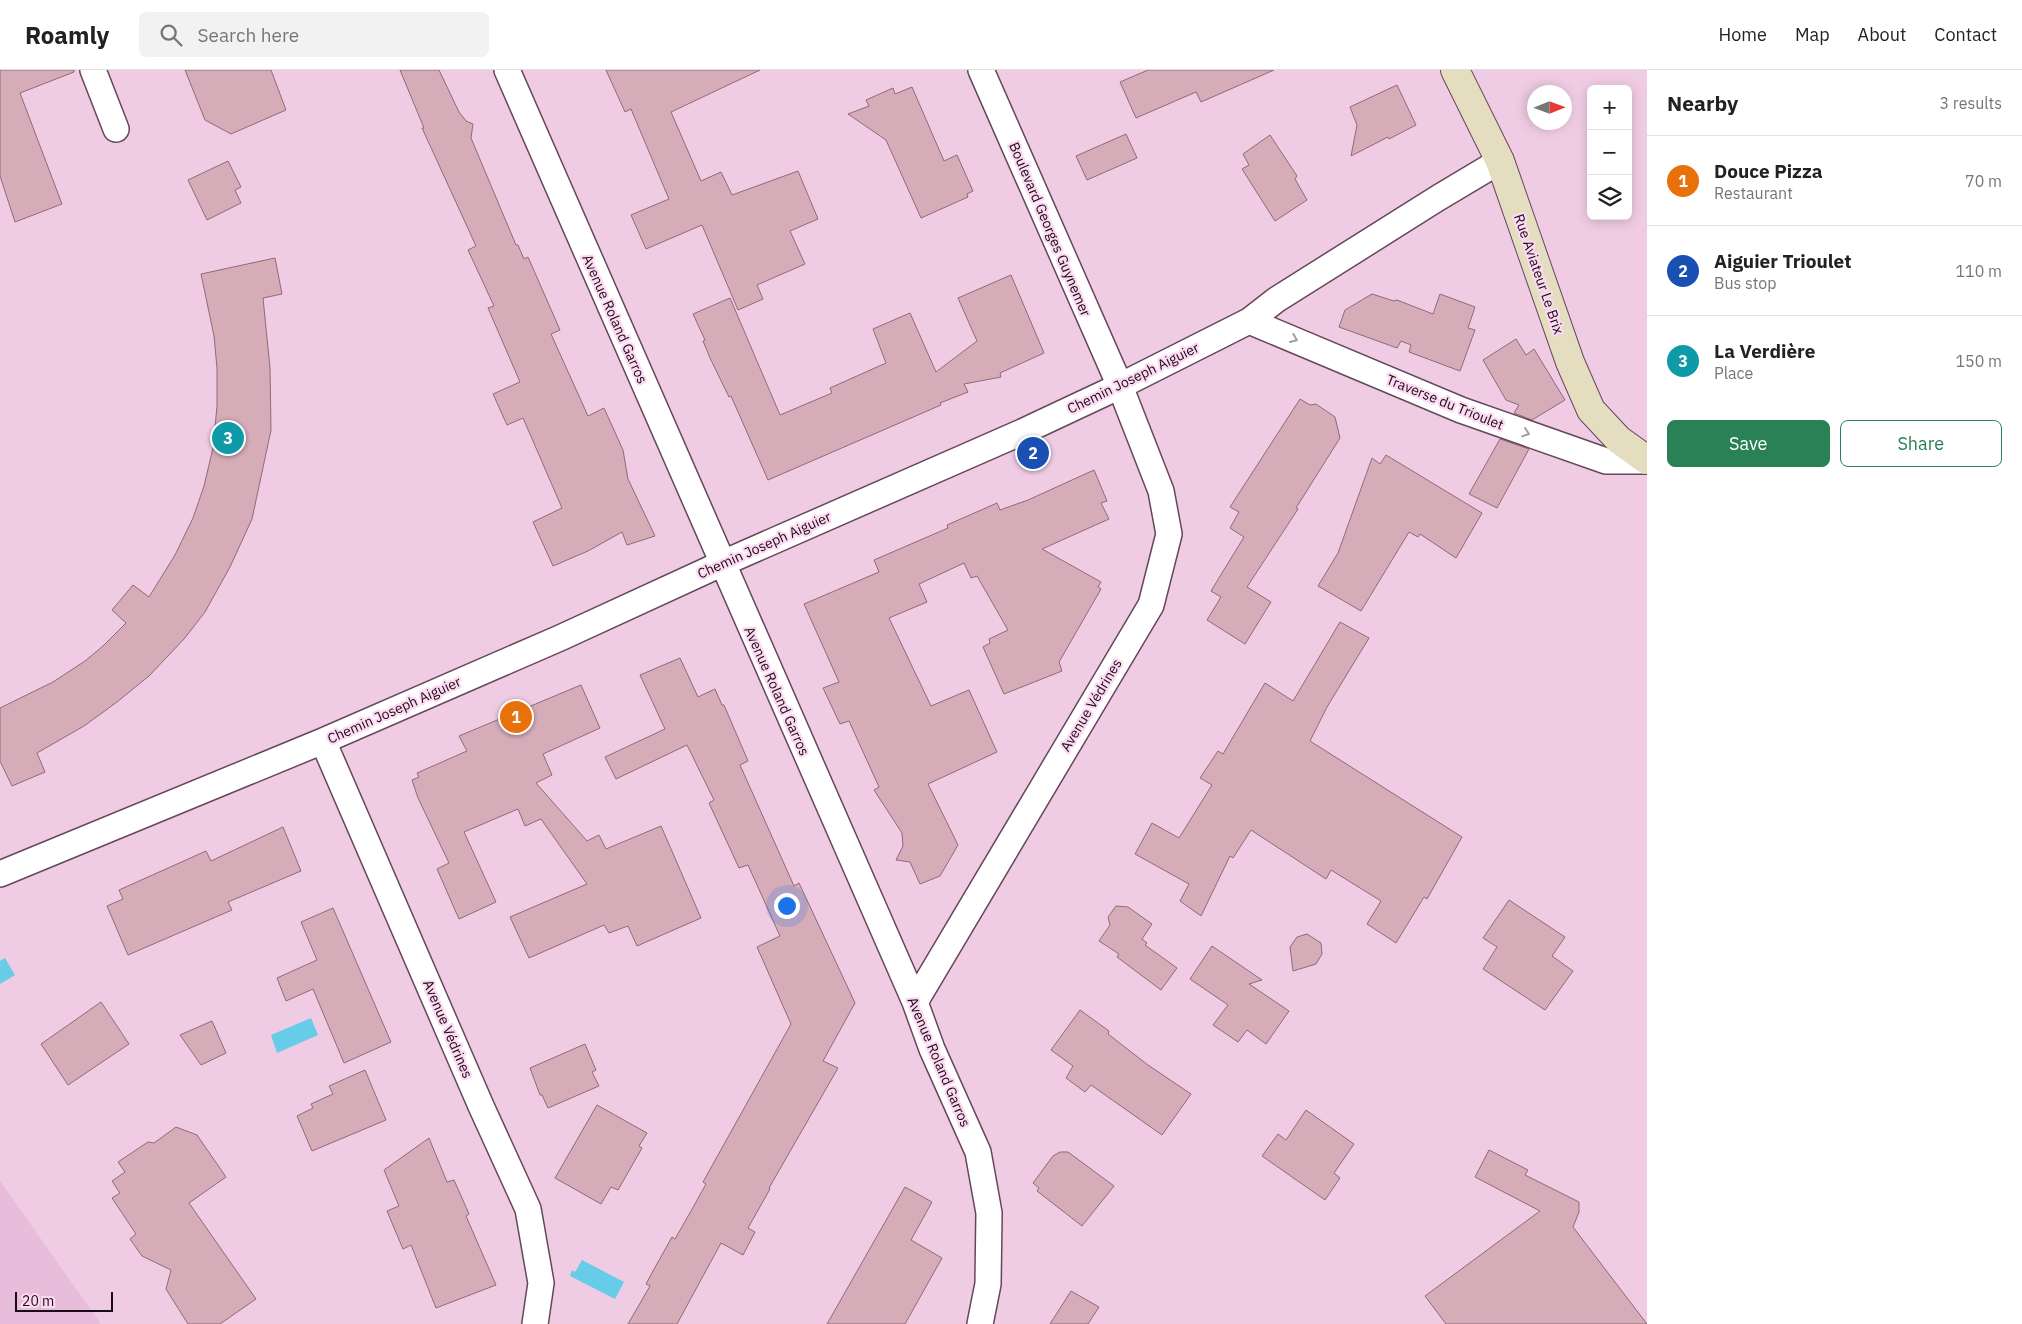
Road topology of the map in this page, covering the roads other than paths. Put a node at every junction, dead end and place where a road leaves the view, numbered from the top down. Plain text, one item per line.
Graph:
1 (93, 70) edge
2 (507, 70) edge
3 (981, 70) edge
4 (1455, 70) edge
5 (116, 129) dead end
6 (1500, 161) junction
7 (1249, 320) junction
8 (1120, 386) junction
9 (1647, 460) edge
10 (721, 564) junction
11 (323, 741) junction
12 (0, 874) edge
13 (914, 1002) junction
14 (535, 1324) edge
15 (980, 1324) edge

1 - 5 street
2 - 10 street, Avenue Roland Garros
3 - 8 street, Boulevard Georges Guynemer
4 - 6 main road, Rue Aviateur Le Brix
6 - 7 street, Chemin Joseph Aiguier
6 - 9 main road, Rue Aviateur Le Brix
7 - 8 street, Chemin Joseph Aiguier
7 -> 9 street, Traverse du Trioulet
8 - 10 street, Chemin Joseph Aiguier
8 - 13 street, Avenue Védrines
10 - 11 street, Chemin Joseph Aiguier
10 - 13 street, Avenue Roland Garros
11 - 12 street, Chemin Joseph Aiguier
11 - 14 street, Avenue Védrines
13 - 15 street, Avenue Roland Garros

